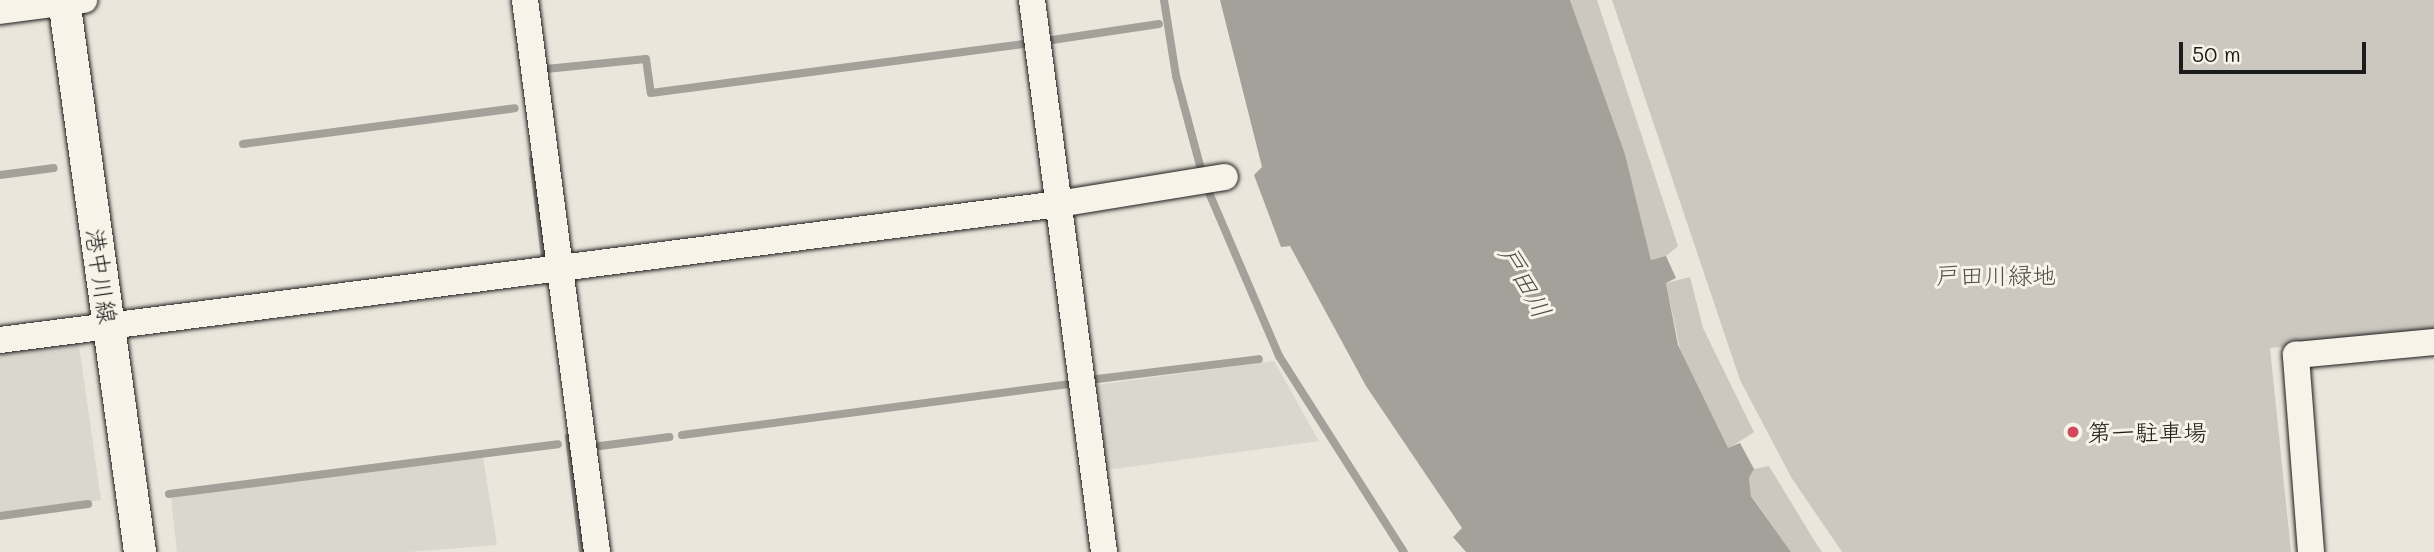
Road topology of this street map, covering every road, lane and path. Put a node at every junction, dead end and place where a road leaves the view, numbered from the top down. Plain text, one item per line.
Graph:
1 (525, 0) edge
2 (1032, 0) edge
3 (71, 1) edge
4 (0, 11) edge
5 (1226, 177) dead end
6 (1058, 204) junction
7 (562, 269) junction
8 (109, 326) junction
9 (0, 340) edge
10 (2434, 342) edge
11 (140, 552) edge
12 (597, 552) edge
13 (1104, 552) edge
14 (2311, 552) edge

1 - 7 street
2 - 6 street
3 - 4 street
3 - 8 main road, 港中川線
5 - 6 street
6 - 7 street
6 - 13 street
7 - 8 street
7 - 12 street
8 - 9 street
8 - 11 main road, 港中川線
10 - 14 street

